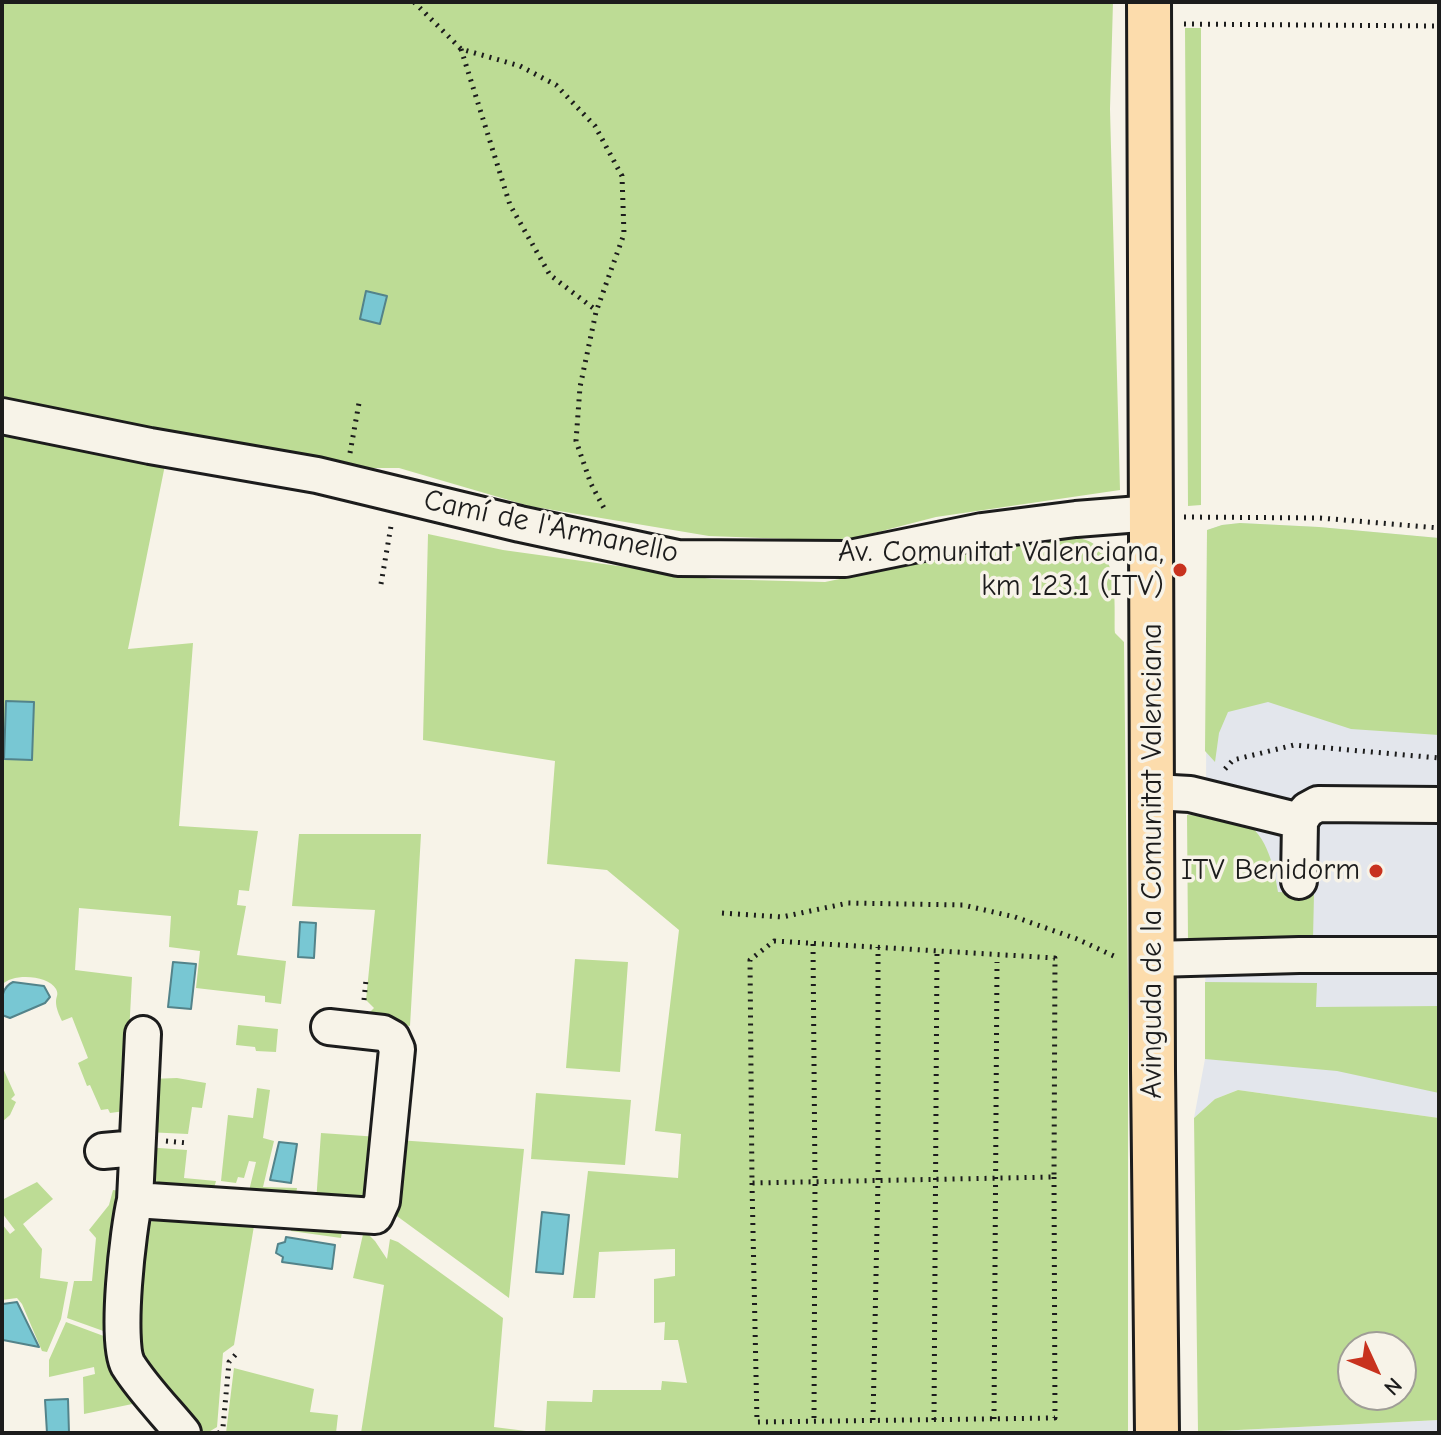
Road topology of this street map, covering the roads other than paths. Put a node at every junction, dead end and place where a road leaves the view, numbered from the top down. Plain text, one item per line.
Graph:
1 (1148, 13) edge
2 (2, 416) edge
3 (1152, 516) junction
4 (1154, 792) junction
5 (1439, 805) edge
6 (1300, 821) junction
7 (1299, 881) dead end
8 (1439, 955) edge
9 (1154, 966) junction
10 (329, 1027) dead end
11 (143, 1034) dead end
12 (137, 1148) junction
13 (103, 1151) dead end
14 (135, 1200) junction
15 (183, 1433) edge
16 (1157, 1433) edge

1 - 3 main road, Avinguda de la Comunitat Valenciana
2 - 3 lane, Camí de l'Armanello
3 - 4 main road, Avinguda de la Comunitat Valenciana
4 - 6 lane
4 - 9 main road, Avinguda de la Comunitat Valenciana
5 - 6 lane
6 - 7 lane
8 - 9 lane
9 - 16 main road, Avinguda de la Comunitat Valenciana
10 - 14 lane
11 - 12 lane
12 - 13 lane
12 - 14 lane
14 - 15 lane

